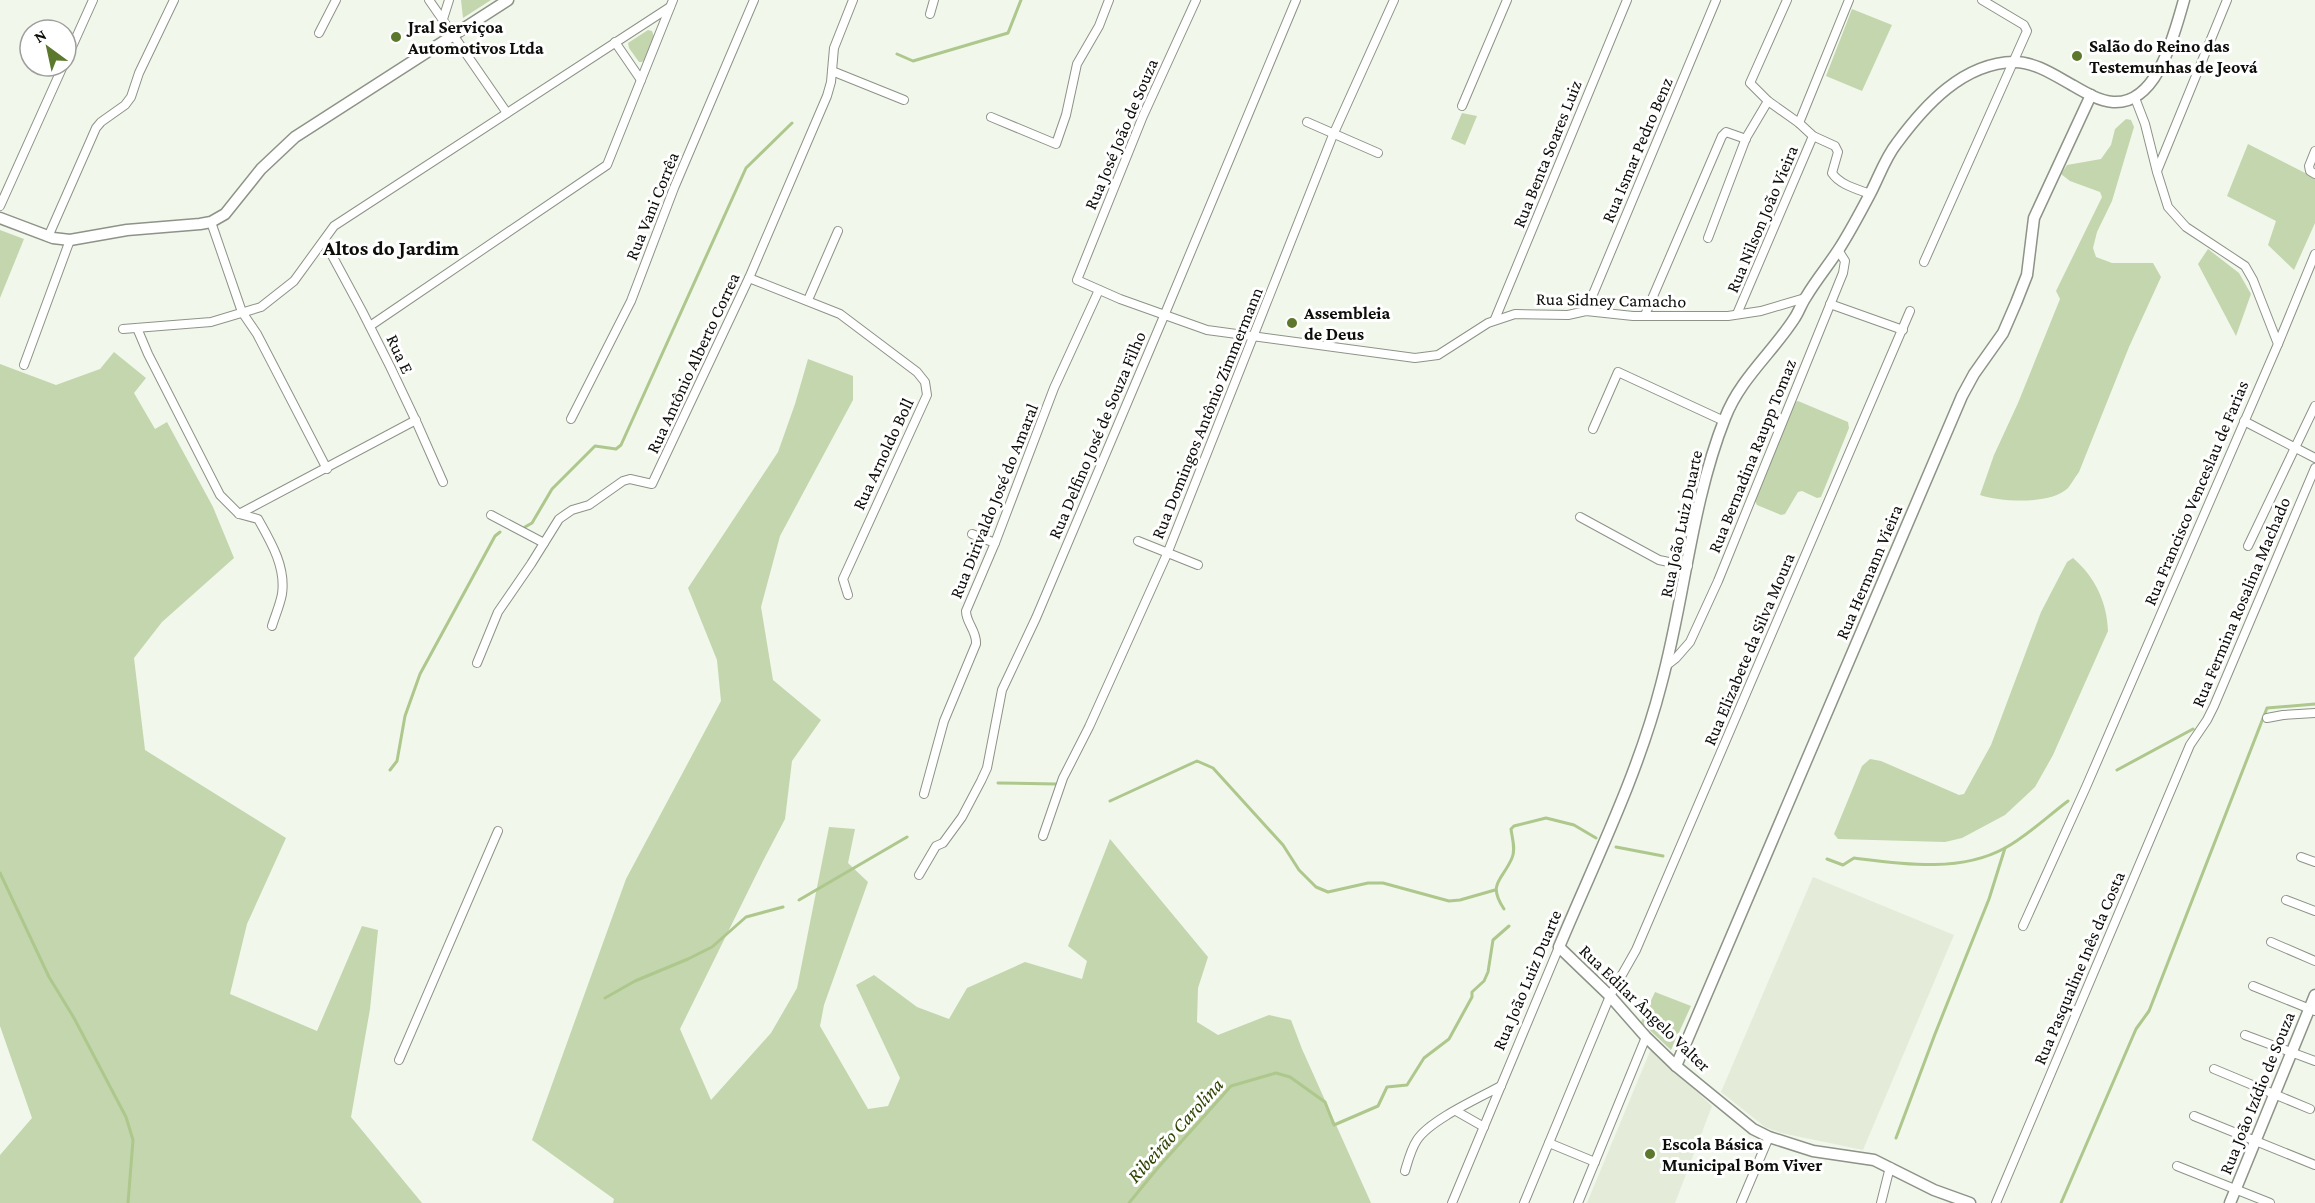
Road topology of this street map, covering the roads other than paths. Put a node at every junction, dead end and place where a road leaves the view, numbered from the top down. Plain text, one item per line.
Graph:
1 (93, 0) edge
2 (174, 0) edge
3 (336, 0) edge
4 (429, 0) edge
5 (449, 0) edge
6 (508, 0) edge
7 (754, 0) edge
8 (853, 0) edge
9 (934, 0) edge
10 (1109, 0) edge
11 (1196, 0) edge
12 (1296, 0) edge
13 (1394, 0) edge
14 (1507, 0) edge
15 (1628, 0) edge
16 (1716, 0) edge
17 (1787, 0) edge
18 (1849, 0) edge
19 (1982, 0) edge
20 (2227, 0) edge
21 (2182, 1) edge
22 (671, 3) edge
23 (930, 14) dead end
24 (443, 19) junction
25 (78, 33) edge
26 (319, 33) dead end
27 (455, 35) junction
28 (615, 42) junction
29 (2013, 62) junction
30 (832, 71) junction
31 (58, 78) edge
32 (641, 80) junction
33 (2091, 95) junction
34 (2135, 98) junction
35 (904, 100) dead end
36 (1768, 101) junction
37 (1462, 106) dead end
38 (507, 114) junction
39 (991, 117) dead end
40 (1307, 122) dead end
41 (1799, 123) junction
42 (1333, 135) junction
43 (1813, 136) junction
44 (1746, 139) junction
45 (2315, 151) edge
46 (1377, 153) dead end
47 (2157, 172) junction
48 (2315, 174) edge
49 (1870, 194) junction
50 (0, 206) edge
51 (0, 218) edge
52 (212, 222) junction
53 (838, 231) dead end
54 (48, 237) junction
55 (1708, 238) dead end
56 (70, 240) junction
57 (324, 241) junction
58 (1838, 250) junction
59 (2315, 254) edge
60 (1924, 262) dead end
61 (749, 278) junction
62 (1077, 280) joint
63 (1099, 290) junction
64 (1805, 298) junction
65 (808, 300) junction
66 (1830, 304) junction
67 (1586, 311) junction
68 (1910, 311) dead end
69 (242, 312) junction
70 (1645, 315) junction
71 (1737, 315) junction
72 (1164, 316) junction
73 (1495, 319) junction
74 (370, 326) junction
75 (137, 328) junction
76 (123, 329) dead end
77 (1904, 330) junction
78 (1253, 335) junction
79 (2278, 344) junction
80 (24, 365) dead end
81 (2315, 406) edge
82 (571, 419) dead end
83 (416, 420) junction
84 (1724, 420) junction
85 (2244, 421) junction
86 (1593, 429) dead end
87 (2296, 447) junction
88 (2315, 458) edge
89 (2315, 468) edge
90 (327, 469) junction
91 (443, 482) dead end
92 (239, 514) junction
93 (491, 515) dead end
94 (1580, 517) dead end
95 (972, 534) dead end
96 (1137, 541) dead end
97 (544, 543) junction
98 (995, 543) junction
99 (2248, 546) dead end
100 (1167, 554) junction
101 (1198, 565) dead end
102 (1688, 566) junction
103 (848, 595) dead end
104 (272, 626) dead end
105 (477, 663) dead end
106 (1666, 665) junction
107 (2315, 713) edge
108 (2267, 718) dead end
109 (2190, 744) joint
110 (924, 794) dead end
111 (498, 831) dead end
112 (1044, 836) dead end
113 (2301, 857) dead end
114 (2315, 862) edge
115 (920, 875) dead end
116 (2286, 900) dead end
117 (2315, 911) edge
118 (2023, 926) dead end
119 (2271, 942) dead end
120 (1559, 947) junction
121 (2315, 961) edge
122 (2253, 986) dead end
123 (2315, 995) edge
124 (1610, 996) junction
125 (2312, 1009) edge
126 (2245, 1035) dead end
127 (1646, 1037) junction
128 (2292, 1052) junction
129 (399, 1060) dead end
130 (2315, 1061) edge
131 (1676, 1066) junction
132 (2214, 1069) dead end
133 (1501, 1086) junction
134 (2274, 1095) junction
135 (2310, 1109) dead end
136 (1456, 1111) junction
137 (2194, 1116) dead end
138 (1484, 1127) junction
139 (1769, 1137) junction
140 (2256, 1142) junction
141 (1549, 1143) junction
142 (1595, 1162) junction
143 (2315, 1165) edge
144 (2177, 1166) dead end
145 (1890, 1167) junction
146 (1405, 1171) dead end
147 (2235, 1191) junction
148 (1452, 1203) edge
149 (1524, 1203) edge
150 (1578, 1203) edge
151 (1741, 1203) edge
152 (1881, 1203) edge
153 (1970, 1203) edge
154 (1996, 1203) edge
155 (2230, 1203) edge
156 (2270, 1203) edge

1 - 25 street
2 - 54 street
3 - 26 street
4 - 24 street
5 - 24 street
6 - 27 street
7 - 82 street, Rua Vani Corrêa
8 - 30 street, Rua Antônio Alberto Correa
9 - 23 street
10 - 39 street
11 - 62 street, Rua José João de Souza
12 - 72 street, Rua Delfino José de Souza Filho
13 - 42 street, Rua Domingos Antônio Zimmermann
14 - 37 street
15 - 73 street, Rua Benta Soares Luiz
16 - 67 street, Rua Ismar Pedro Benz
17 - 36 street
18 - 41 street
19 - 29 street
20 - 47 street
21 - 34 street
22 - 28 street
22 - 32 street
24 - 27 street
27 - 38 street
27 - 52 street
28 - 32 street
28 - 38 street
29 - 33 street, Rua João Luiz Duarte
29 - 49 street, Rua João Luiz Duarte
29 - 60 street
30 - 35 street
30 - 61 street, Rua Antônio Alberto Correa
31 - 50 street
32 - 74 street
33 - 34 street, Rua João Luiz Duarte
33 - 131 street, Rua Hermann Vieira
34 - 47 street
36 - 41 street
36 - 44 street
38 - 57 street
40 - 42 street
41 - 43 street
42 - 46 street
42 - 78 street, Rua Domingos Antônio Zimmermann
43 - 49 street
43 - 71 street, Rua Nilson João Vieira
44 - 55 street
44 - 70 street
45 - 48 street
47 - 79 street
49 - 58 street, Rua João Luiz Duarte
51 - 54 street
52 - 56 street
52 - 69 street
53 - 65 street
54 - 56 street
56 - 80 street
57 - 69 street
57 - 74 street, Rua E
58 - 64 street, Rua João Luiz Duarte
58 - 66 street, Rua Bernadina Raupp Tomaz
59 - 79 street, Rua Francisco Venceslau de Farias
61 - 65 street, Rua Arnoldo Boll
61 - 97 street, Rua Antônio Alberto Correa
62 - 63 street, Rua Sidney Camacho
63 - 72 street, Rua Sidney Camacho
63 - 98 street, Rua Dirivaldo José do Amaral
64 - 71 street, Rua Sidney Camacho
64 - 84 street, Rua João Luiz Duarte
65 - 103 street, Rua Arnoldo Boll
66 - 77 street
66 - 106 street, Rua Bernadina Raupp Tomaz
67 - 70 street, Rua Sidney Camacho
67 - 73 street, Rua Sidney Camacho
68 - 77 street, Rua Elizabete da Silva Moura
69 - 75 street
69 - 90 street
70 - 71 street, Rua Sidney Camacho
72 - 78 street, Rua Sidney Camacho
72 - 115 street, Rua Delfino José de Souza Filho
73 - 78 street, Rua Sidney Camacho
74 - 83 street, Rua E
75 - 76 street
75 - 92 street
77 - 124 street, Rua Elizabete da Silva Moura
78 - 100 street, Rua Domingos Antônio Zimmermann
79 - 85 street, Rua Francisco Venceslau de Farias
81 - 87 street
83 - 90 street
83 - 91 street, Rua E
84 - 86 street
84 - 102 street, Rua João Luiz Duarte
85 - 87 street
85 - 118 street, Rua Francisco Venceslau de Farias
87 - 88 street
87 - 99 street
89 - 109 street, Rua Fermina Rosalina Machado
90 - 92 street
92 - 104 street
93 - 97 street
94 - 102 street
95 - 98 street
96 - 100 street
97 - 105 street, Rua Antônio Alberto Correa
98 - 110 street, Rua Dirivaldo José do Amaral
100 - 101 street
100 - 112 street, Rua Domingos Antônio Zimmermann
102 - 106 street, Rua João Luiz Duarte
106 - 120 street, Rua João Luiz Duarte
107 - 108 street
109 - 154 street, Rua Pasqualine Inês da Costa
111 - 129 street
113 - 114 street
116 - 117 street
119 - 121 street
120 - 124 street, Rua Edilar Ângelo Valter
120 - 133 street, Rua João Luiz Duarte
122 - 125 street
123 - 125 street, Rua João Izídio de Souza
124 - 127 street, Rua Edilar Ângelo Valter
124 - 141 street, Rua Elizabete da Silva Moura
125 - 128 street, Rua João Izídio de Souza
126 - 128 street
127 - 131 street, Rua Edilar Ângelo Valter
127 - 142 street
128 - 130 street
128 - 134 street, Rua João Izídio de Souza
131 - 139 street, Rua Edilar Ângelo Valter
132 - 134 street
133 - 136 street
133 - 138 street, Rua João Luiz Duarte
134 - 135 street
134 - 140 street, Rua João Izídio de Souza
136 - 138 street
136 - 146 street
137 - 140 street
138 - 148 street, Rua João Luiz Duarte
139 - 145 street, Rua Edilar Ângelo Valter
139 - 151 street
140 - 143 street
140 - 147 street, Rua João Izídio de Souza
141 - 142 street
141 - 149 street, Rua Elizabete da Silva Moura
142 - 150 street
144 - 147 street
145 - 152 street
145 - 153 street, Rua Edilar Ângelo Valter
147 - 155 street, Rua João Izídio de Souza
147 - 156 street

